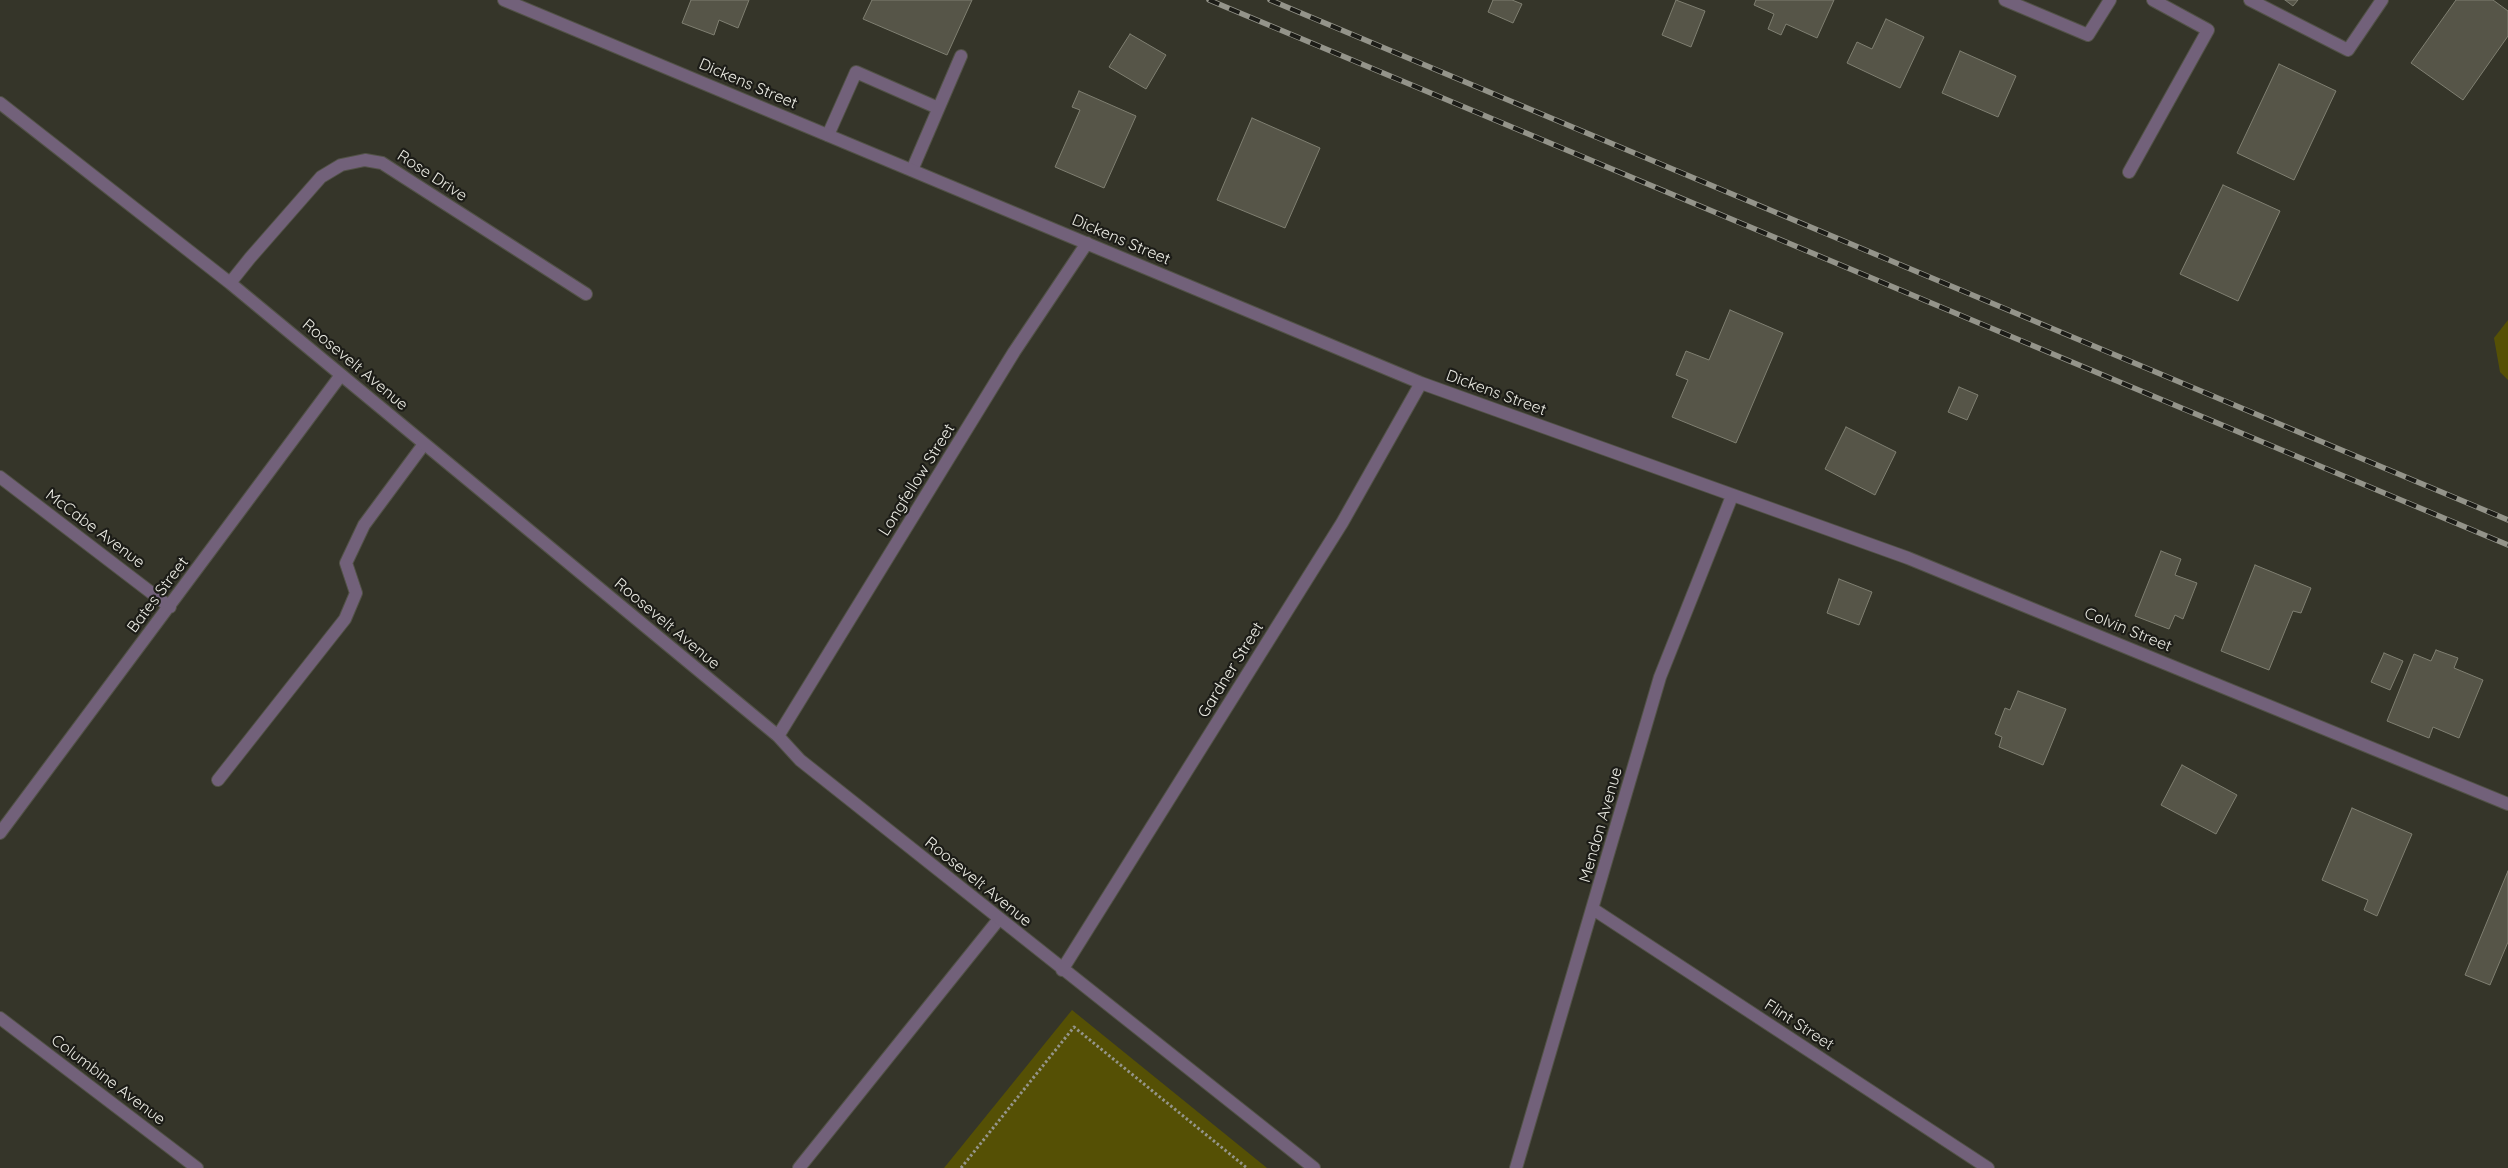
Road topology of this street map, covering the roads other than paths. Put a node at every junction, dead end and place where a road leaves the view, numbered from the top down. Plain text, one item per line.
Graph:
1 (504, 0) edge
2 (2004, 0) edge
3 (2110, 0) edge
4 (2153, 0) edge
5 (2250, 0) edge
6 (2382, 0) edge
7 (961, 56) dead end
8 (0, 103) edge
9 (938, 108) junction
10 (828, 135) junction
11 (912, 170) junction
12 (2129, 172) dead end
13 (1087, 243) junction
14 (230, 284) junction
15 (586, 294) dead end
16 (341, 375) junction
17 (1421, 383) junction
18 (424, 444) junction
19 (0, 477) edge
20 (1732, 496) junction
21 (170, 607) junction
22 (778, 736) junction
23 (218, 780) dead end
24 (2508, 804) edge
25 (0, 833) edge
26 (1593, 909) junction
27 (999, 919) junction
28 (1062, 970) junction
29 (0, 1018) edge
30 (197, 1168) edge
31 (799, 1168) edge
32 (1314, 1168) edge
33 (1516, 1168) edge
34 (1988, 1168) edge

1 - 10 street, Dickens Street
2 - 3 street
4 - 12 street
5 - 6 street
7 - 9 street
8 - 14 street, Roosevelt Avenue
9 - 10 street
9 - 11 street
10 - 11 street, Dickens Street
11 - 13 street, Dickens Street
13 - 17 street, Dickens Street
13 - 22 street, Longfellow Street
14 - 15 street, Rose Drive
14 - 16 street, Roosevelt Avenue
16 - 18 street, Roosevelt Avenue
16 - 21 street, Bates Street
17 - 20 street, Dickens Street
17 - 28 street, Gardner Street
18 - 22 street, Roosevelt Avenue
18 - 23 street
19 - 21 street, McCabe Avenue
20 - 24 street, Colvin Street
20 - 26 street, Mendon Avenue
21 - 25 street, Bates Street
22 - 27 street, Roosevelt Avenue
26 - 33 street, Mendon Avenue
26 - 34 street, Flint Street
27 - 28 street, Roosevelt Avenue
27 - 31 street
28 - 32 street, Roosevelt Avenue
29 - 30 street, Columbine Avenue

